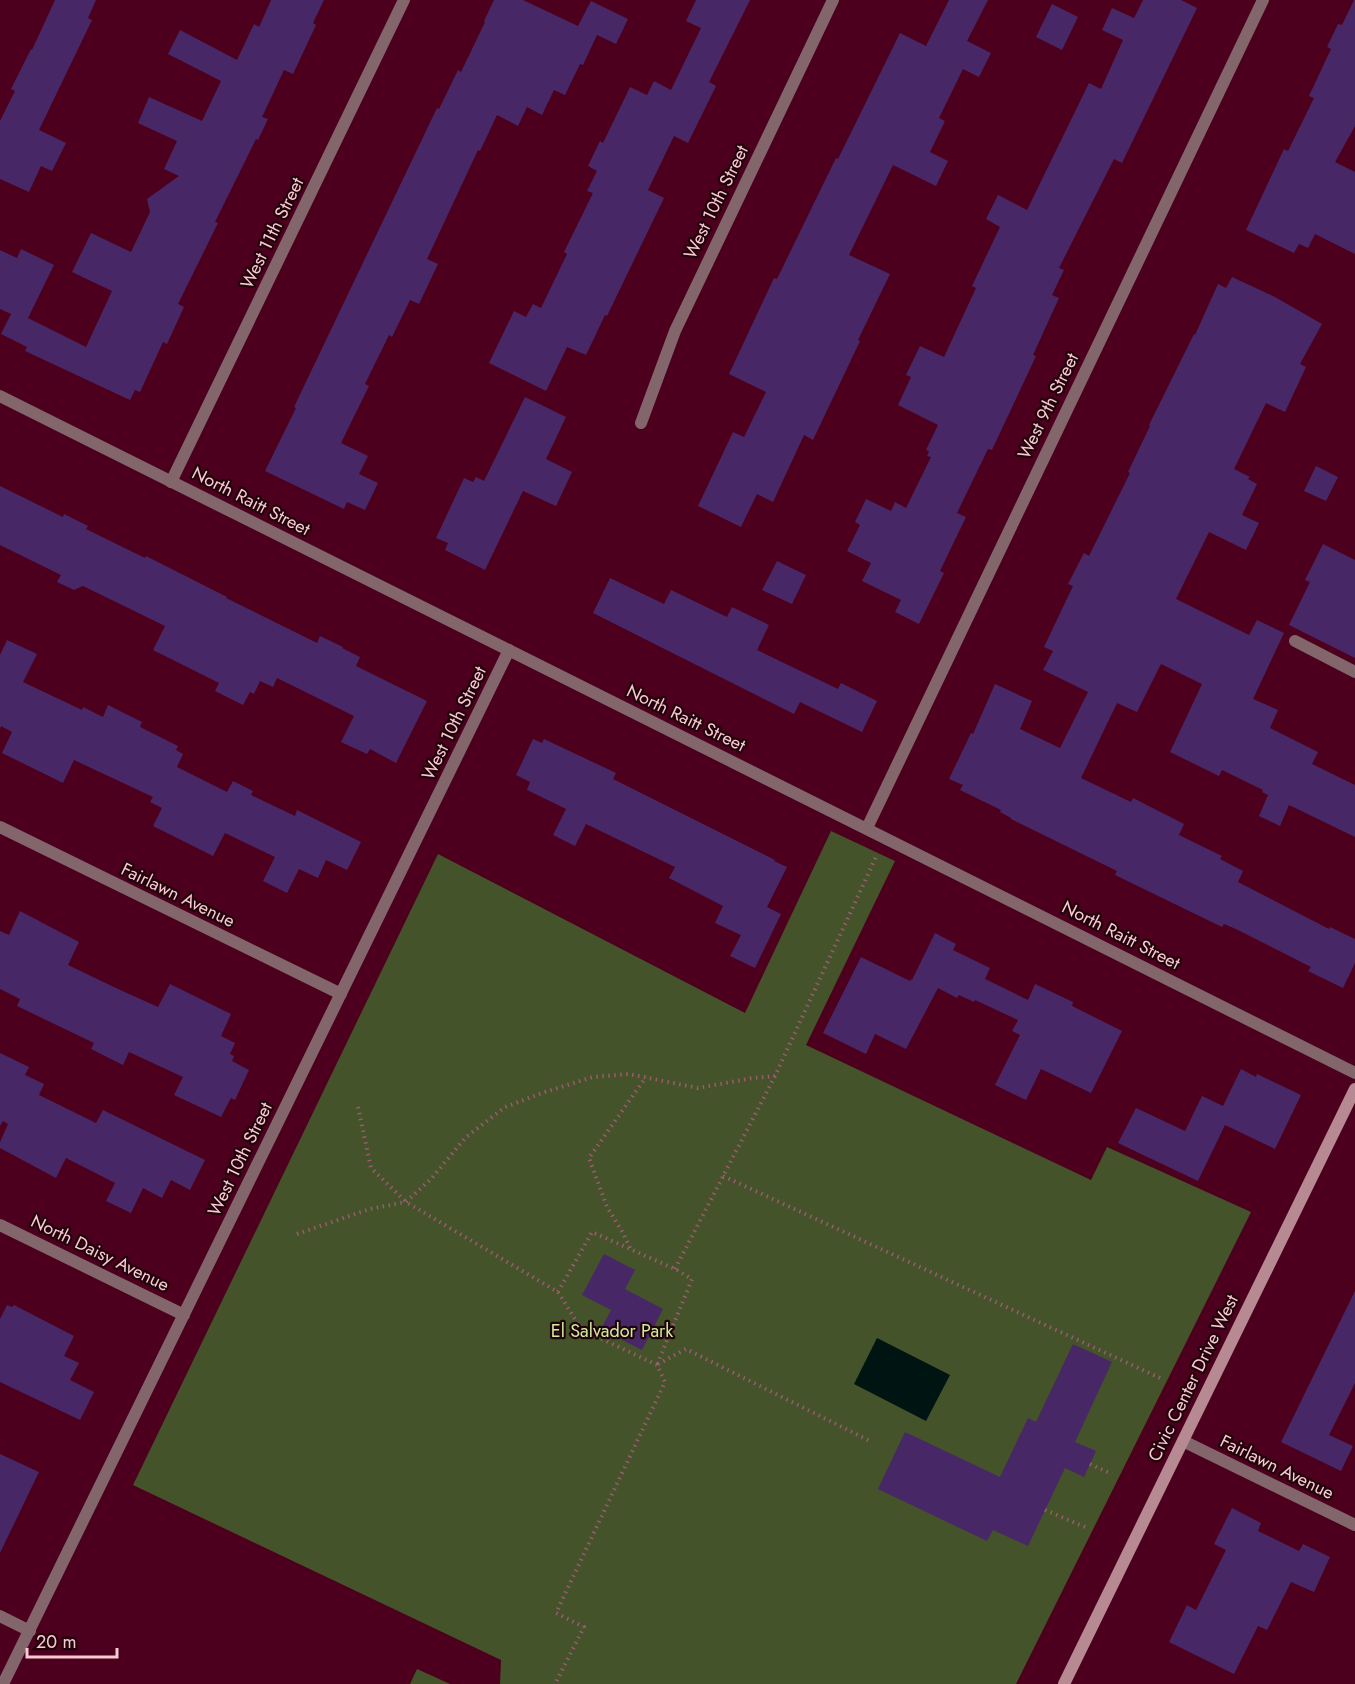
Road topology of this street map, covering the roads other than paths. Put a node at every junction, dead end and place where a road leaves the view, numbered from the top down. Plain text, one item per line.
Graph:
1 (404, 0) edge
2 (833, 0) edge
3 (1263, 0) edge
4 (0, 396) edge
5 (641, 423) dead end
6 (171, 482) junction
7 (1295, 641) dead end
8 (509, 650) junction
9 (1355, 672) edge
10 (0, 827) edge
11 (867, 828) junction
12 (341, 994) junction
13 (1355, 1073) edge
14 (1355, 1089) edge
15 (0, 1225) edge
16 (184, 1315) junction
17 (1183, 1441) junction
18 (1355, 1525) edge
19 (0, 1616) edge
20 (30, 1631) junction
21 (3, 1684) edge
22 (1064, 1684) edge

1 - 6 street, West 11th Street
2 - 5 street, West 10th Street
3 - 11 street, West 9th Street
4 - 6 street, North Raitt Street
6 - 8 street, North Raitt Street
7 - 9 street
8 - 11 street, North Raitt Street
8 - 12 street, West 10th Street
10 - 12 street, Fairlawn Avenue
11 - 13 street, North Raitt Street
12 - 16 street, West 10th Street
14 - 17 main road, Civic Center Drive West
15 - 16 street, North Daisy Avenue
16 - 20 street, West 10th Street
17 - 18 street, Fairlawn Avenue
17 - 22 main road, Civic Center Drive West
19 - 20 street
20 - 21 street, West 10th Street

